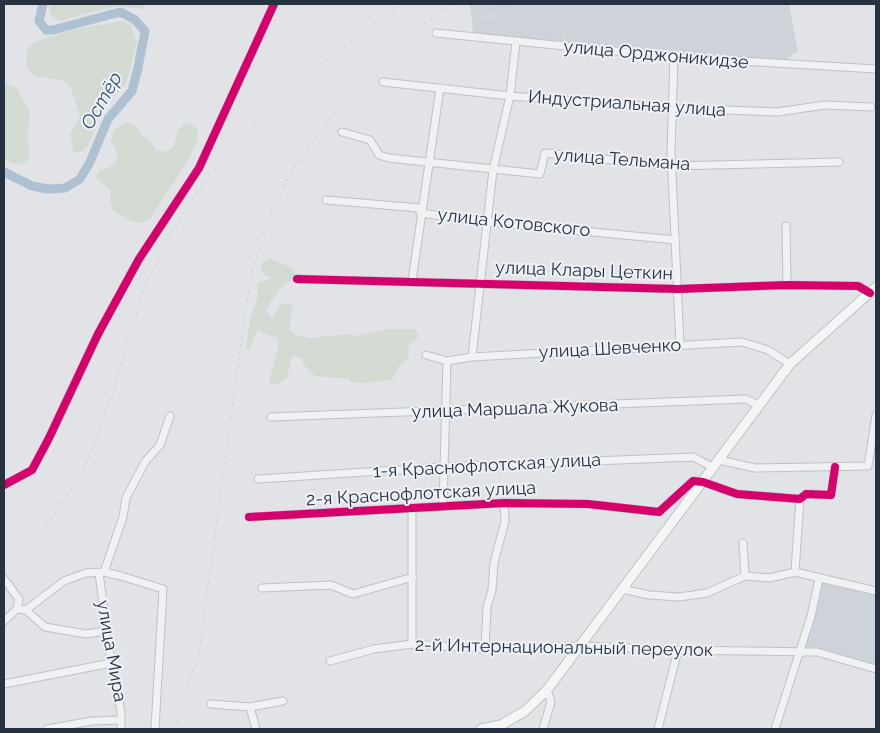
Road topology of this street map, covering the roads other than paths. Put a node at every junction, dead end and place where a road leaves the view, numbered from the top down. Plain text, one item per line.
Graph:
1 (274, 4) edge
2 (436, 34) dead end
3 (516, 42) junction
4 (674, 57) junction
5 (876, 69) edge
6 (384, 82) dead end
7 (440, 88) junction
8 (510, 96) junction
9 (871, 107) dead end
10 (674, 108) junction
11 (342, 132) dead end
12 (839, 162) dead end
13 (429, 164) junction
14 (672, 166) junction
15 (493, 170) junction
16 (326, 200) dead end
17 (420, 213) junction
18 (488, 222) junction
19 (786, 226) dead end
20 (676, 240) junction
21 (296, 279) dead end
22 (412, 281) junction
23 (481, 282) junction
24 (787, 285) junction
25 (678, 289) junction
26 (873, 290) edge
27 (680, 345) junction
28 (426, 355) dead end
29 (472, 357) junction
30 (447, 362) junction
31 (790, 364) junction
32 (758, 405) junction
33 (445, 412) junction
34 (876, 415) edge
35 (170, 416) dead end
36 (271, 417) dead end
37 (719, 460) junction
38 (443, 467) junction
39 (835, 467) junction
40 (714, 468) junction
41 (258, 479) dead end
42 (703, 482) junction
43 (4, 485) edge
44 (800, 499) junction
45 (504, 502) junction
46 (443, 506) junction
47 (412, 508) junction
48 (249, 517) dead end
49 (743, 543) dead end
50 (101, 572) junction
51 (795, 572) junction
52 (745, 576) junction
53 (413, 577) junction
54 (819, 578) junction
55 (4, 579) edge
56 (262, 588) dead end
57 (622, 589) junction
58 (876, 591) edge
59 (17, 608) junction
60 (26, 610) junction
61 (4, 621) edge
62 (106, 631) junction
63 (412, 644) junction
64 (581, 646) junction
65 (485, 649) junction
66 (678, 650) junction
67 (799, 651) junction
68 (330, 661) dead end
69 (111, 663) junction
70 (876, 669) edge
71 (4, 684) edge
72 (547, 690) junction
73 (283, 701) dead end
74 (211, 704) dead end
75 (250, 707) junction
76 (120, 720) junction
77 (47, 729) edge
78 (121, 729) edge
79 (155, 729) edge
80 (256, 729) edge
81 (485, 729) edge
82 (543, 729) edge
83 (548, 729) edge
84 (658, 729) edge
85 (775, 729) edge

1 - 43 street
2 - 3 street, улица Орджоникидзе
3 - 4 street, улица Орджоникидзе
3 - 8 street
4 - 5 street, улица Орджоникидзе
4 - 10 street
6 - 7 street, Индустриальная улица
7 - 8 street, Индустриальная улица
7 - 13 street
8 - 10 street, Индустриальная улица
8 - 15 street
9 - 10 street, Индустриальная улица
10 - 14 street
11 - 13 street, улица Тельмана
12 - 14 street, улица Тельмана
13 - 15 street, улица Тельмана
13 - 17 street
14 - 15 street, улица Тельмана
14 - 20 street
15 - 18 street
16 - 17 street, улица Котовского
17 - 18 street, улица Котовского
17 - 22 street
18 - 20 street, улица Котовского
18 - 23 street
19 - 24 street
20 - 25 street
21 - 22 street, улица Клары Цеткин
22 - 23 street, улица Клары Цеткин
23 - 25 street, улица Клары Цеткин
23 - 29 street
24 - 25 street, улица Клары Цеткин
24 - 26 street, улица Клары Цеткин
25 - 27 street
26 - 31 main road
27 - 29 street, улица Шевченко
27 - 31 street, улица Шевченко
28 - 30 street, улица Шевченко
29 - 30 street, улица Шевченко
30 - 33 street
31 - 32 main road
32 - 33 street, улица Маршала Жукова
32 - 37 main road
33 - 36 street, улица Маршала Жукова
33 - 38 street
34 - 39 street
35 - 50 street, улица Мира
37 - 39 street
37 - 40 main road
38 - 40 street, 1-я Краснофлотская улица
38 - 41 street, 1-я Краснофлотская улица
38 - 46 street
39 - 44 street
40 - 42 main road
42 - 44 street
42 - 45 street, 2-я Краснофлотская улица
42 - 57 main road
44 - 51 street
45 - 46 street, 2-я Краснофлотская улица
45 - 65 street
46 - 47 street, 2-я Краснофлотская улица
47 - 48 street, 2-я Краснофлотская улица
47 - 53 street
49 - 52 street
50 - 60 street
50 - 62 street, улица Мира
50 - 79 street
51 - 52 street
51 - 54 street
52 - 57 street
53 - 56 street
53 - 63 street
54 - 58 street
54 - 67 street
55 - 59 street
57 - 64 main road
59 - 60 street
59 - 61 street
60 - 62 street
62 - 69 street, улица Мира
63 - 65 street, 2-й Интернациональный переулок
63 - 68 street, 2-й Интернациональный переулок
64 - 65 street, 2-й Интернациональный переулок
64 - 66 street, 2-й Интернациональный переулок
64 - 72 main road
66 - 67 street, 2-й Интернациональный переулок
66 - 84 street
67 - 70 street, 2-й Интернациональный переулок
67 - 85 street
69 - 71 street
69 - 76 street, улица Мира
72 - 81 main road
72 - 82 street
73 - 75 street
74 - 75 street
75 - 80 street
76 - 77 street
76 - 78 street, улица Мира
82 - 83 street

